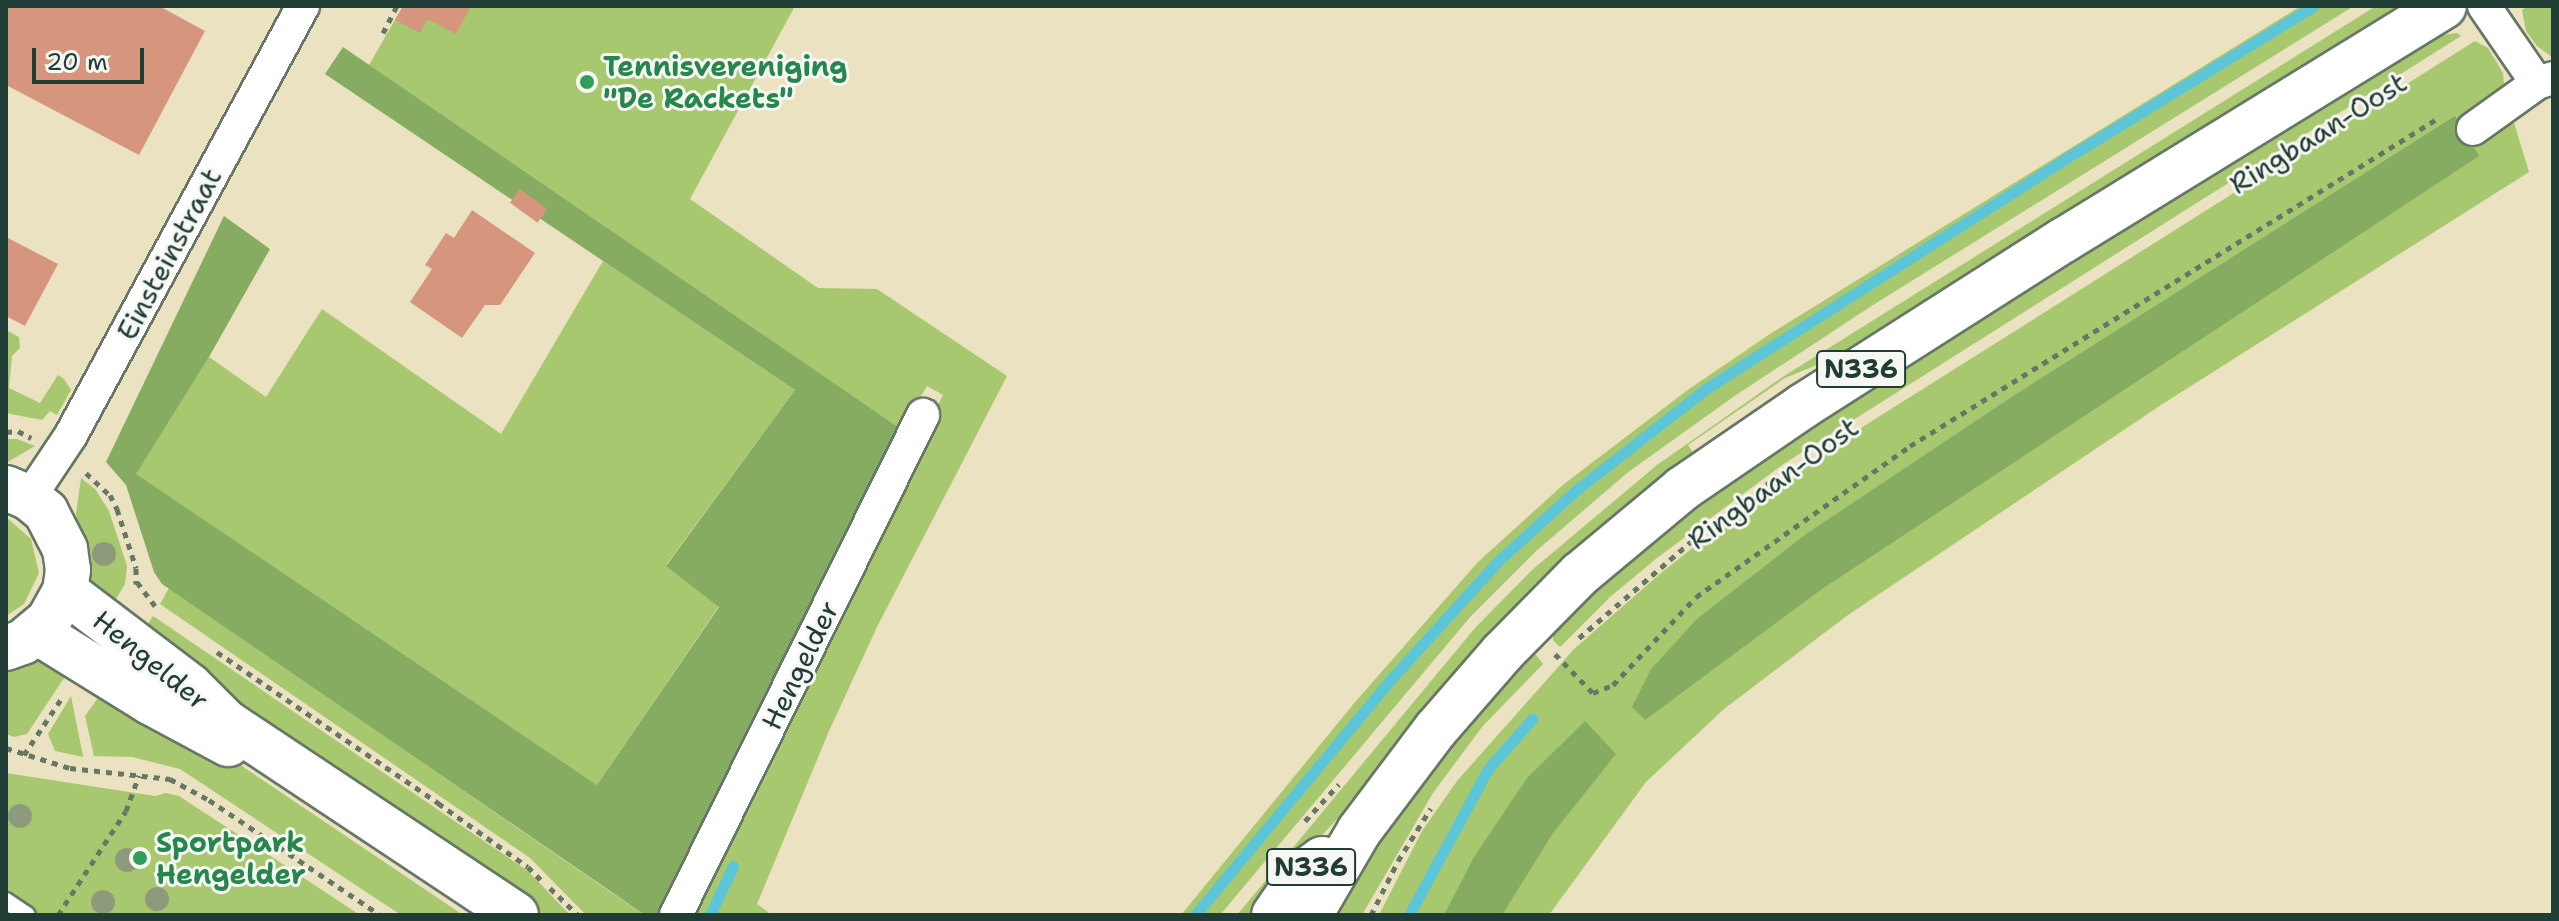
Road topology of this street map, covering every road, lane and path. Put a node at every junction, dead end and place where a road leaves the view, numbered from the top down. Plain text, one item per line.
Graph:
1 (303, 6) edge
2 (397, 6) edge
3 (2444, 6) edge
4 (2484, 6) edge
5 (383, 33) dead end
6 (2545, 80) edge
7 (2462, 119) joint
8 (923, 415) dead end
9 (1776, 478) dead end
10 (18, 493) edge
11 (137, 582) dead end
12 (65, 591) junction
13 (161, 614) dead end
14 (22, 640) edge
15 (214, 650) dead end
16 (1558, 657) junction
17 (1549, 667) dead end
18 (6, 748) edge
19 (139, 774) junction
20 (1432, 807) dead end
21 (1359, 831) junction
22 (6, 901) edge
23 (27, 915) edge
24 (58, 915) edge
25 (380, 915) edge
26 (480, 915) edge
27 (516, 915) edge
28 (578, 915) edge
29 (676, 915) edge
30 (1274, 915) edge
31 (1310, 915) edge
32 (1371, 915) edge

1 - 10 street, Einsteinstraat
2 - 5 path
3 - 21 main road, Ringbaan-Oost / N336
4 - 6 street
6 - 7 street
7 - 16 path
8 - 29 street, Hengelder
9 - 16 path, Ringbaan-Oost
10 - 12 main road
11 - 13 path, Hengelder
12 - 14 main road
12 - 27 main road, Hengelder
14 - 26 main road, Hengelder
15 - 28 path, Hengelder
16 - 17 path, Ringbaan-Oost
18 - 19 path
19 - 24 path
19 - 25 path
20 - 32 path
21 - 30 main road, Ringbaan-Oost / N336
21 - 31 main road, Ringbaan-Oost / N336
22 - 23 lane

